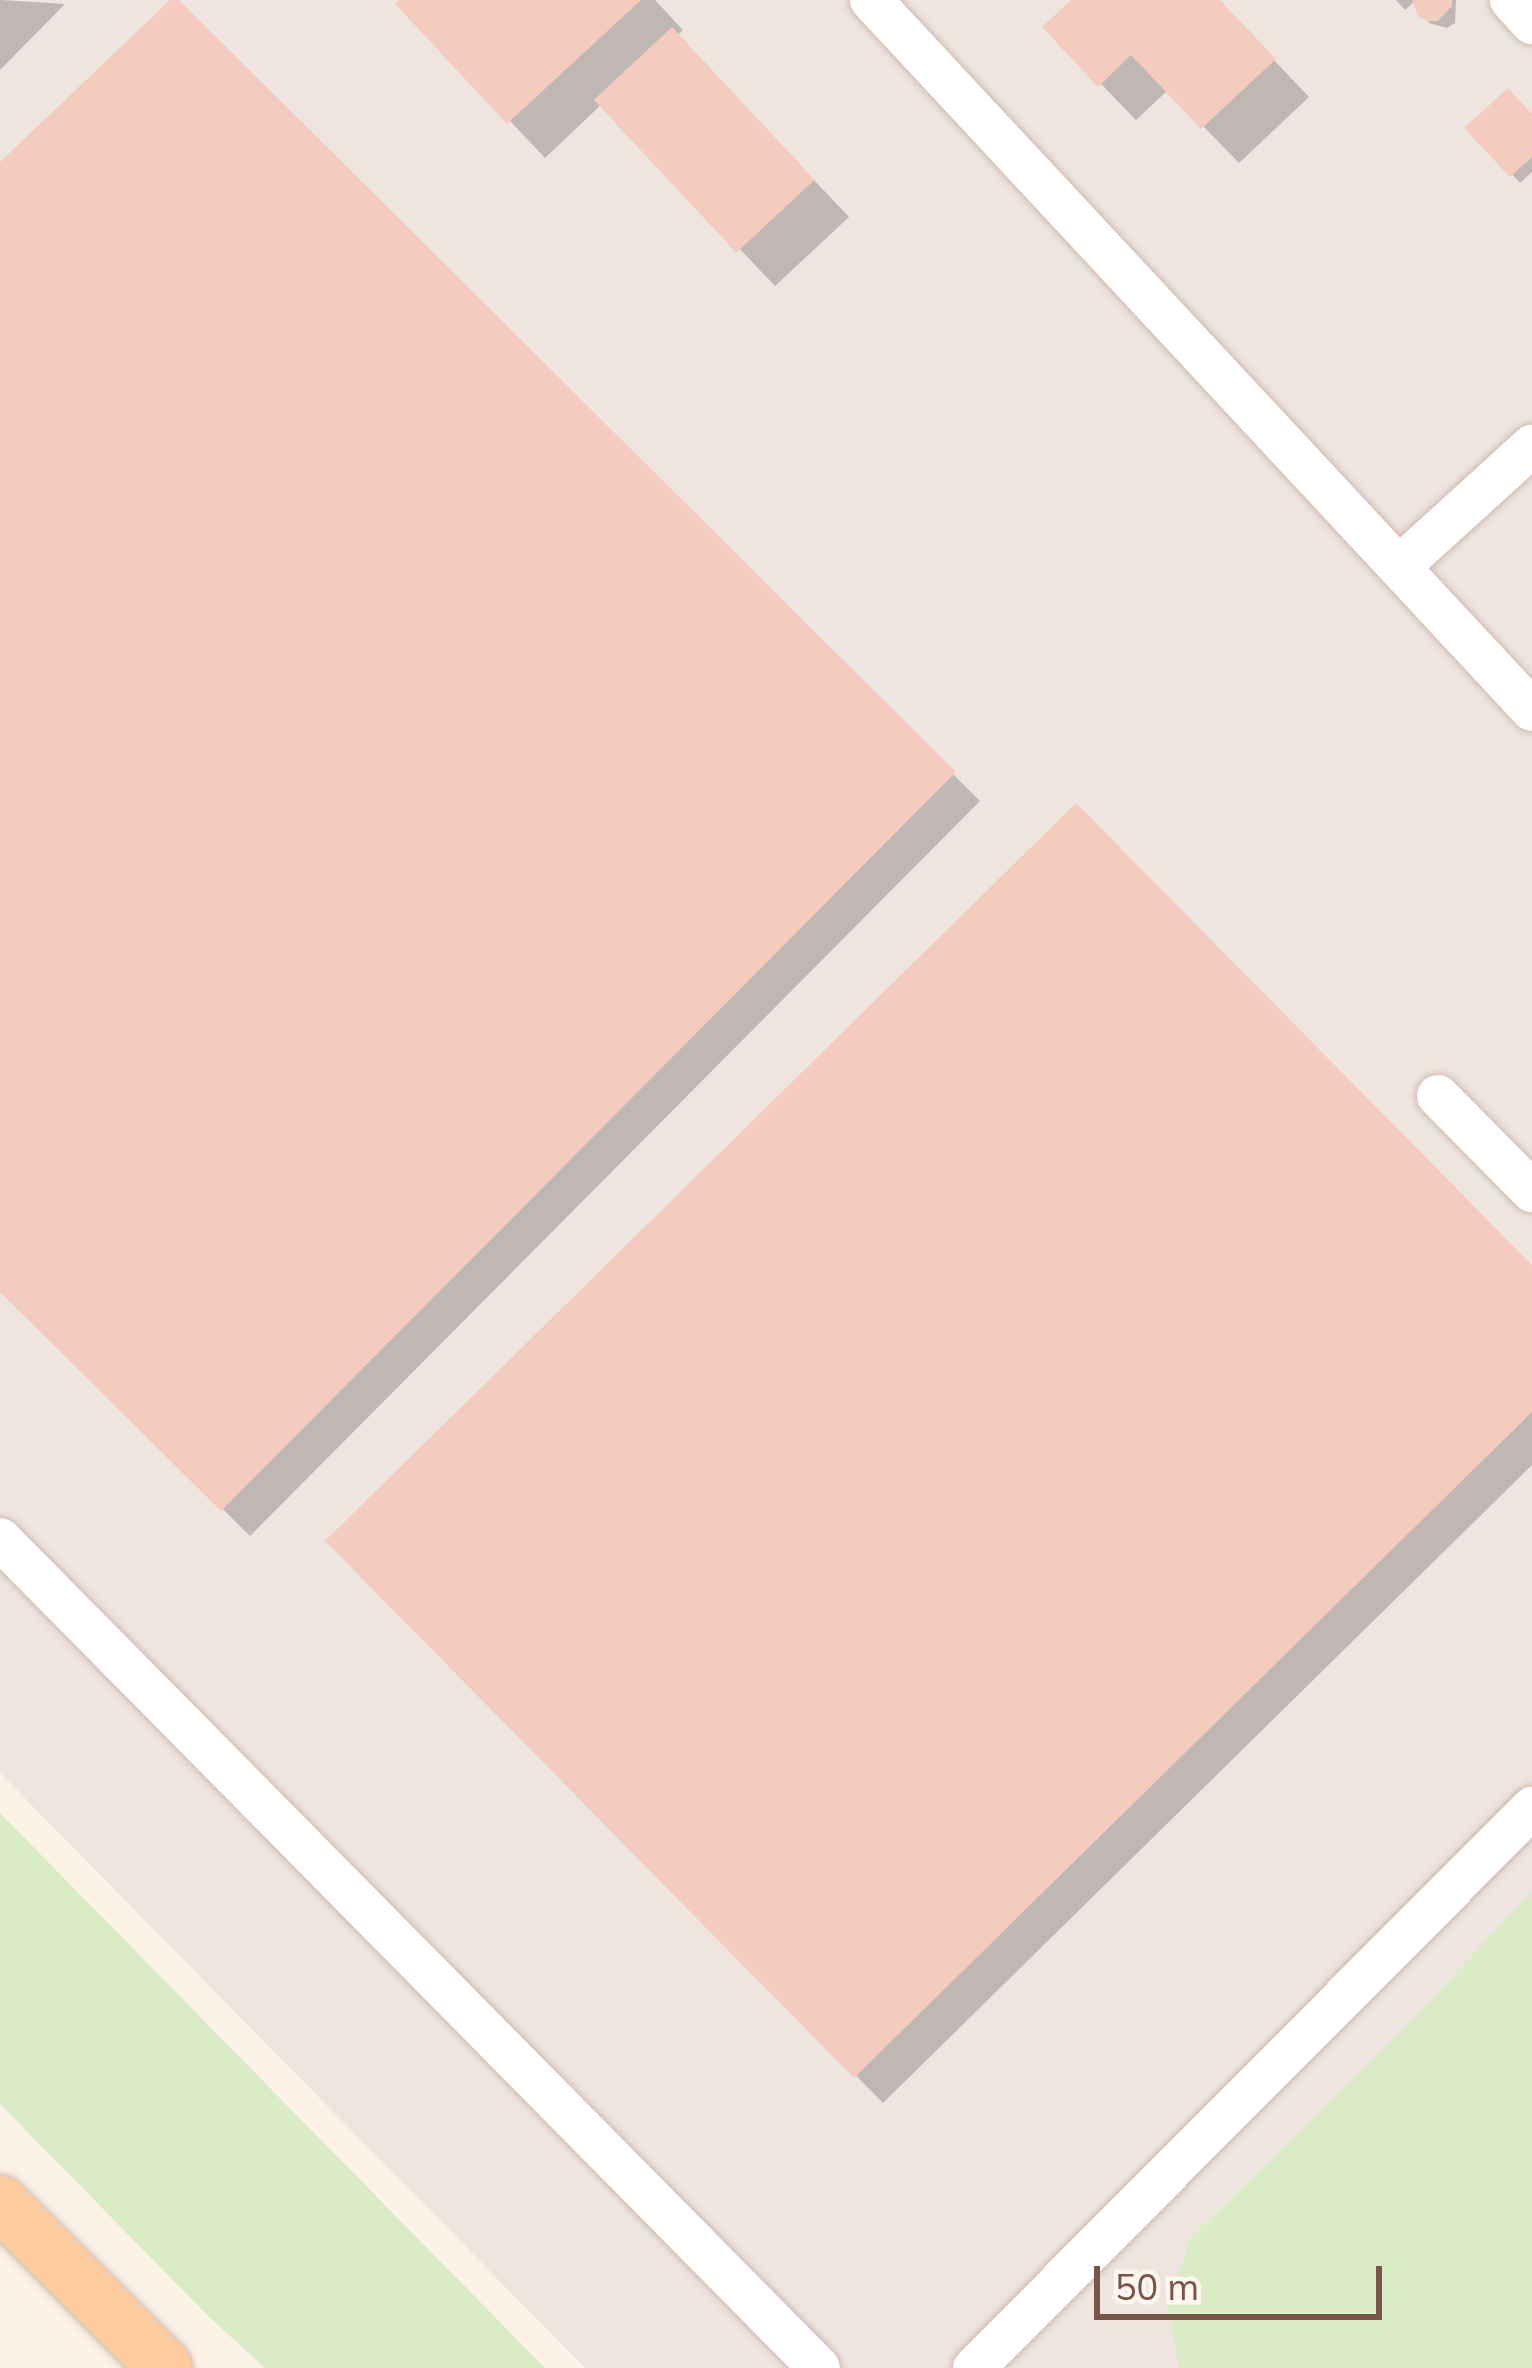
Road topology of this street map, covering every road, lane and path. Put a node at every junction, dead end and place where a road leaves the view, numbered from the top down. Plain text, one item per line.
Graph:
1 (871, 0) edge
2 (1511, 0) edge
3 (1532, 22) edge
4 (1532, 446) edge
5 (1399, 567) junction
6 (1532, 710) edge
7 (1438, 1096) dead end
8 (1532, 1191) edge
9 (0, 1539) edge
10 (1532, 1808) edge
11 (0, 2203) edge
12 (165, 2368) edge
13 (819, 2368) edge
14 (974, 2368) edge

1 - 5 street
2 - 3 street
4 - 5 street
5 - 6 street
7 - 8 street
9 - 13 street
10 - 14 street
11 - 12 main road

